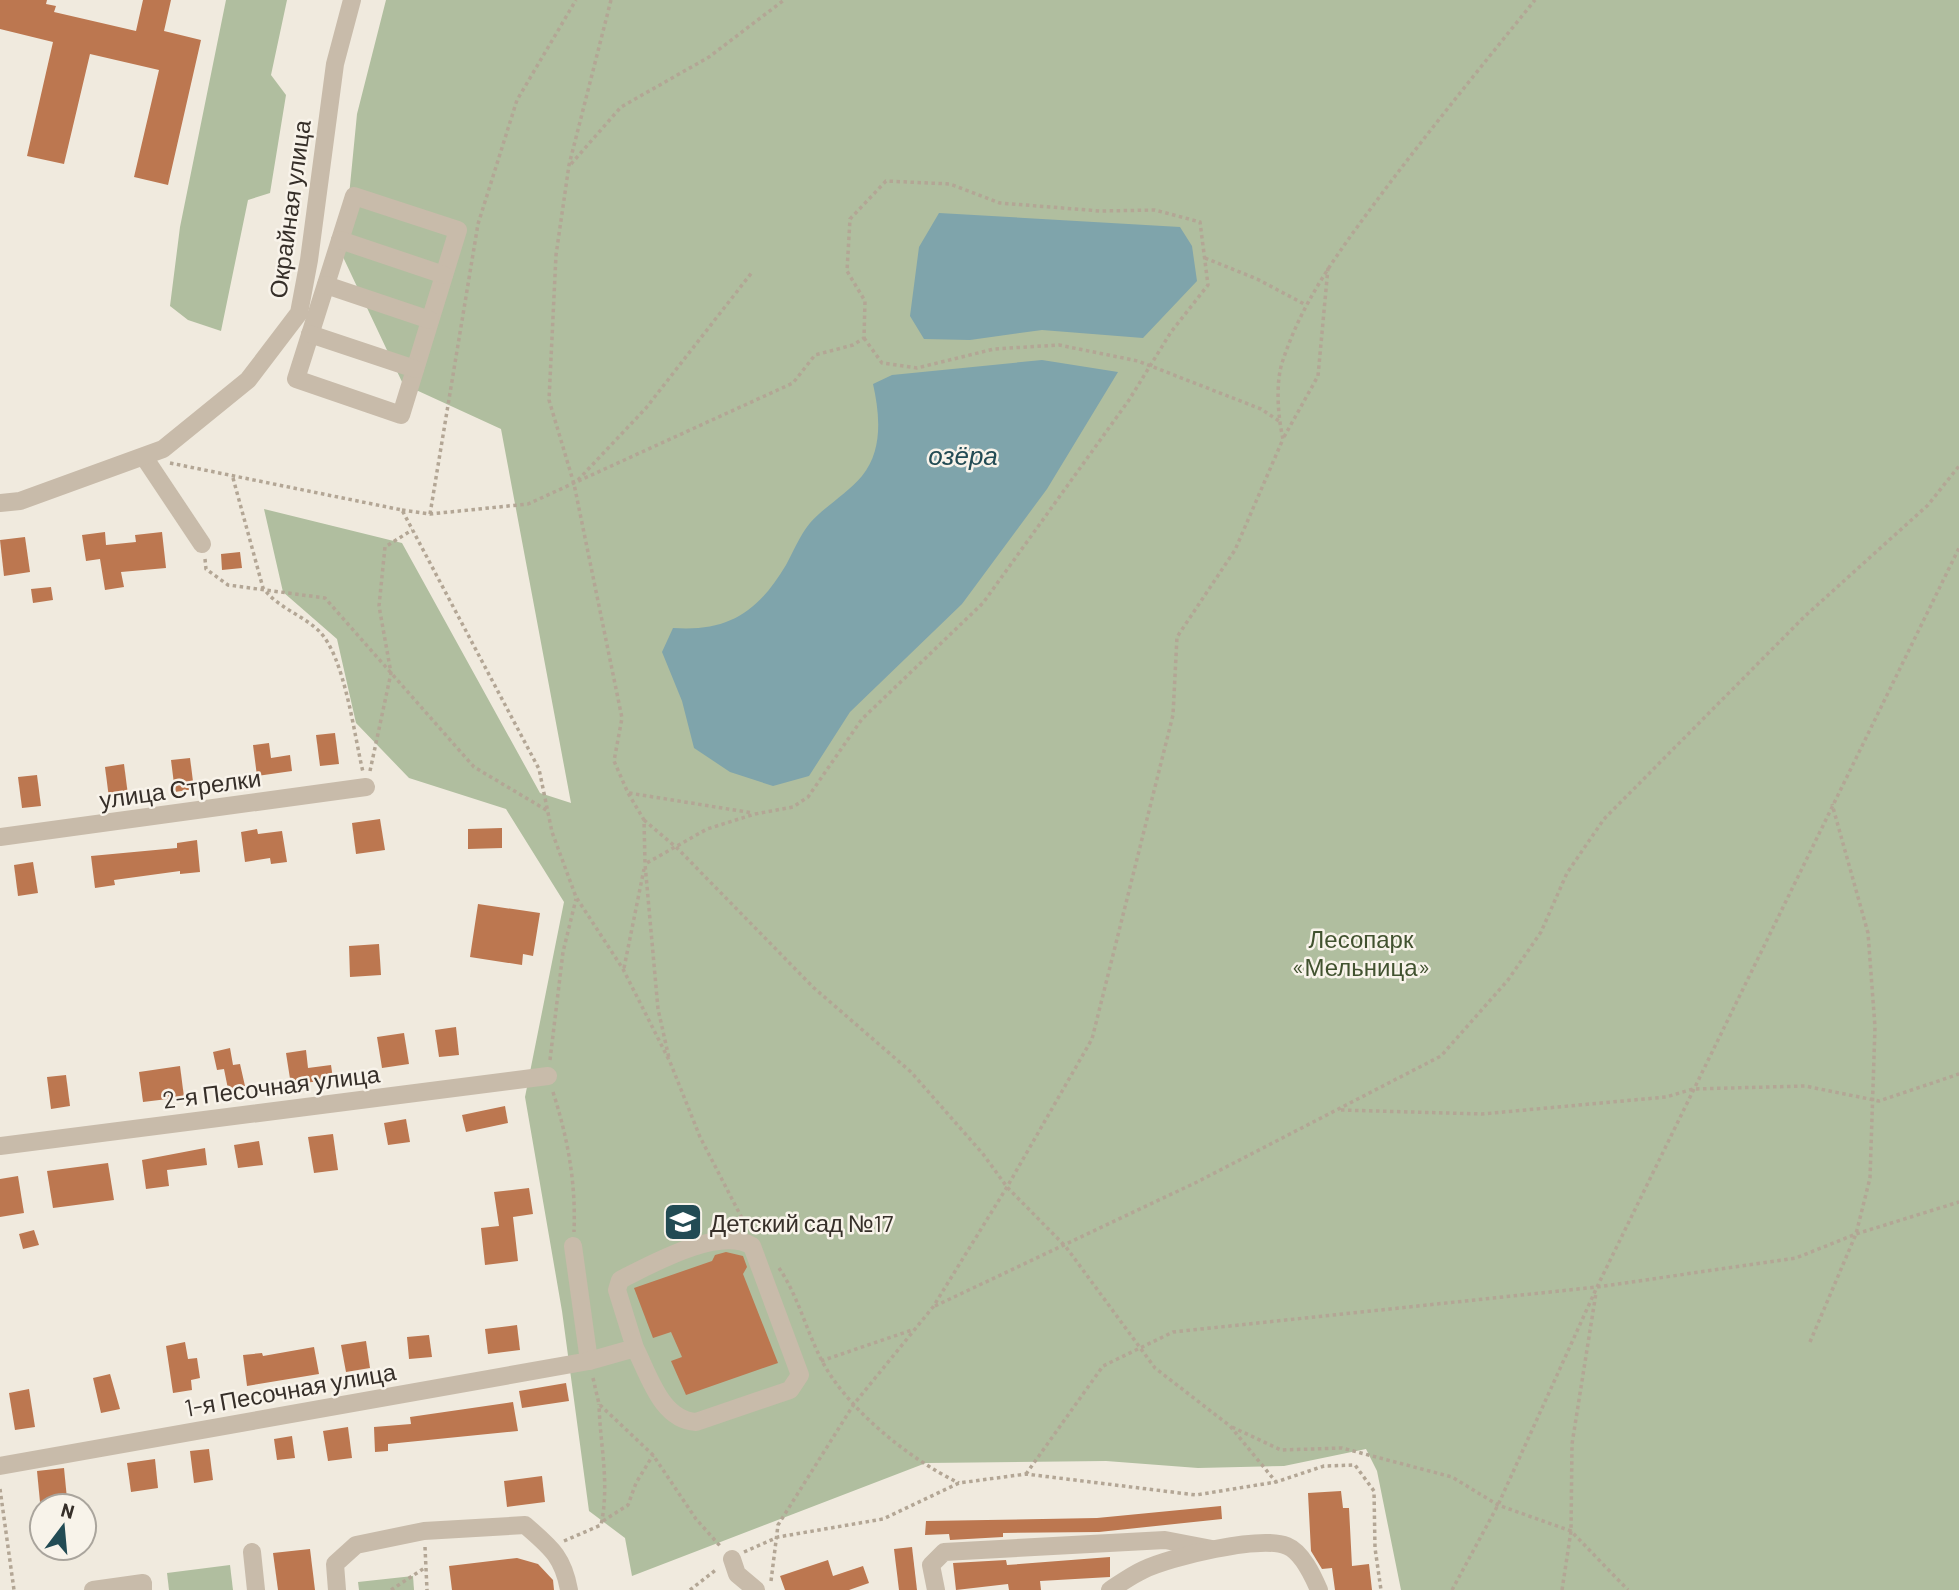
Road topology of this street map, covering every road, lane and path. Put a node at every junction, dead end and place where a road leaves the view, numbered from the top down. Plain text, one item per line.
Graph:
1 (352, 0) edge
2 (576, 0) edge
3 (611, 0) edge
4 (784, 0) edge
5 (1535, 0) edge
6 (569, 165) junction
7 (340, 240) junction
8 (1205, 258) junction
9 (1329, 264) junction
10 (753, 271) dead end
11 (444, 275) junction
12 (326, 285) junction
13 (1306, 305) junction
14 (430, 320) junction
15 (286, 331) junction
16 (309, 336) junction
17 (864, 338) junction
18 (1150, 366) junction
19 (415, 369) junction
20 (1279, 421) junction
21 (1283, 439) junction
22 (144, 457) junction
23 (1959, 466) edge
24 (233, 478) junction
25 (575, 484) junction
26 (0, 503) edge
27 (402, 510) junction
28 (430, 513) junction
29 (412, 530) junction
30 (202, 544) joint
31 (1959, 548) edge
32 (262, 588) junction
33 (391, 673) junction
34 (366, 787) junction
35 (628, 793) junction
36 (1832, 804) junction
37 (548, 811) junction
38 (755, 814) junction
39 (645, 820) junction
40 (0, 837) edge
41 (677, 848) junction
42 (645, 864) junction
43 (576, 897) junction
44 (624, 969) junction
45 (670, 1062) junction
46 (1959, 1074) edge
47 (548, 1076) junction
48 (1693, 1089) junction
49 (1870, 1100) junction
50 (1339, 1110) junction
51 (0, 1146) edge
52 (1007, 1187) junction
53 (1959, 1202) edge
54 (749, 1230) dead end
55 (1856, 1234) junction
56 (573, 1246) joint
57 (1066, 1247) junction
58 (774, 1261) dead end
59 (1597, 1287) junction
60 (933, 1307) junction
61 (914, 1329) junction
62 (1810, 1342) dead end
63 (1142, 1347) junction
64 (635, 1348) junction
65 (589, 1361) junction
66 (821, 1361) junction
67 (599, 1404) junction
68 (854, 1404) junction
69 (1230, 1426) junction
70 (653, 1455) junction
71 (0, 1466) edge
72 (1026, 1474) junction
73 (1276, 1482) junction
74 (959, 1483) junction
75 (0, 1489) edge
76 (1498, 1505) junction
77 (602, 1521) junction
78 (424, 1531) junction
79 (1571, 1531) junction
80 (778, 1537) junction
81 (1212, 1549) junction
82 (252, 1552) dead end
83 (556, 1552) junction
84 (732, 1559) junction
85 (426, 1567) junction
86 (14, 1590) edge
87 (93, 1590) edge
88 (144, 1590) edge
89 (256, 1590) edge
90 (337, 1590) edge
91 (391, 1590) edge
92 (427, 1590) edge
93 (569, 1590) edge
94 (690, 1590) edge
95 (756, 1590) edge
96 (774, 1590) edge
97 (936, 1590) edge
98 (1111, 1590) edge
99 (1319, 1590) edge
100 (1381, 1590) edge
101 (1452, 1590) edge
102 (1562, 1590) edge
103 (1628, 1590) edge

1 - 15 street, Окрайная улица
2 - 28 path
3 - 6 path
4 - 6 path
5 - 9 path
6 - 25 path
7 - 11 street
7 - 11 street
7 - 12 street
8 - 13 path
8 - 17 path
8 - 18 path
9 - 13 path
9 - 21 path
10 - 25 path
11 - 14 street
12 - 14 street
12 - 16 street
13 - 20 path
14 - 19 street
15 - 16 street
15 - 22 street, Окрайная улица
16 - 19 street
16 - 19 street
17 - 18 path
17 - 25 path
18 - 20 path
18 - 38 path
20 - 21 path
21 - 52 path
22 - 24 path
22 - 26 street, Окрайная улица
22 - 30 street
23 - 50 path
24 - 27 path
24 - 32 path
25 - 28 path
25 - 35 path
27 - 28 path
27 - 29 path
29 - 33 path
29 - 37 path
30 - 32 path
31 - 36 path
32 - 33 path
32 - 34 path
33 - 34 path
33 - 37 path
34 - 40 street, улица Стрелки
35 - 38 path
35 - 39 path
36 - 48 path
36 - 49 path
37 - 43 path
38 - 41 path
39 - 41 path
39 - 42 path
41 - 42 path
41 - 52 path
42 - 44 path
42 - 45 path
43 - 44 path
43 - 47 path
44 - 45 path
45 - 54 path
46 - 49 path
47 - 51 street, 2-я Песочная улица
47 - 56 path
48 - 49 path
48 - 50 path
48 - 59 path
49 - 55 path
50 - 57 path
52 - 57 path
52 - 60 path
53 - 55 path
55 - 59 path
55 - 62 path
56 - 65 street
57 - 60 path
57 - 63 path
58 - 66 path
59 - 63 path
59 - 76 path
59 - 79 path
60 - 61 path
61 - 66 path
61 - 68 path
63 - 69 path
63 - 72 path
64 - 64 street
64 - 65 street, 1-я Песочная улица
65 - 67 path
65 - 71 street, 1-я Песочная улица
66 - 68 path
67 - 70 path
67 - 77 path
68 - 74 path
68 - 80 path
69 - 73 path
69 - 76 path
70 - 77 path
70 - 84 path
72 - 73 path
72 - 74 path
73 - 100 path
74 - 80 path
75 - 86 path
76 - 79 path
76 - 101 path
77 - 83 path
78 - 83 street
78 - 85 path
78 - 90 street
79 - 102 path
79 - 103 path
80 - 84 path
80 - 96 path
81 - 97 street
81 - 98 street
81 - 99 street
82 - 89 street
83 - 93 street
84 - 94 path
84 - 95 street
85 - 91 path
85 - 92 path
87 - 88 street

